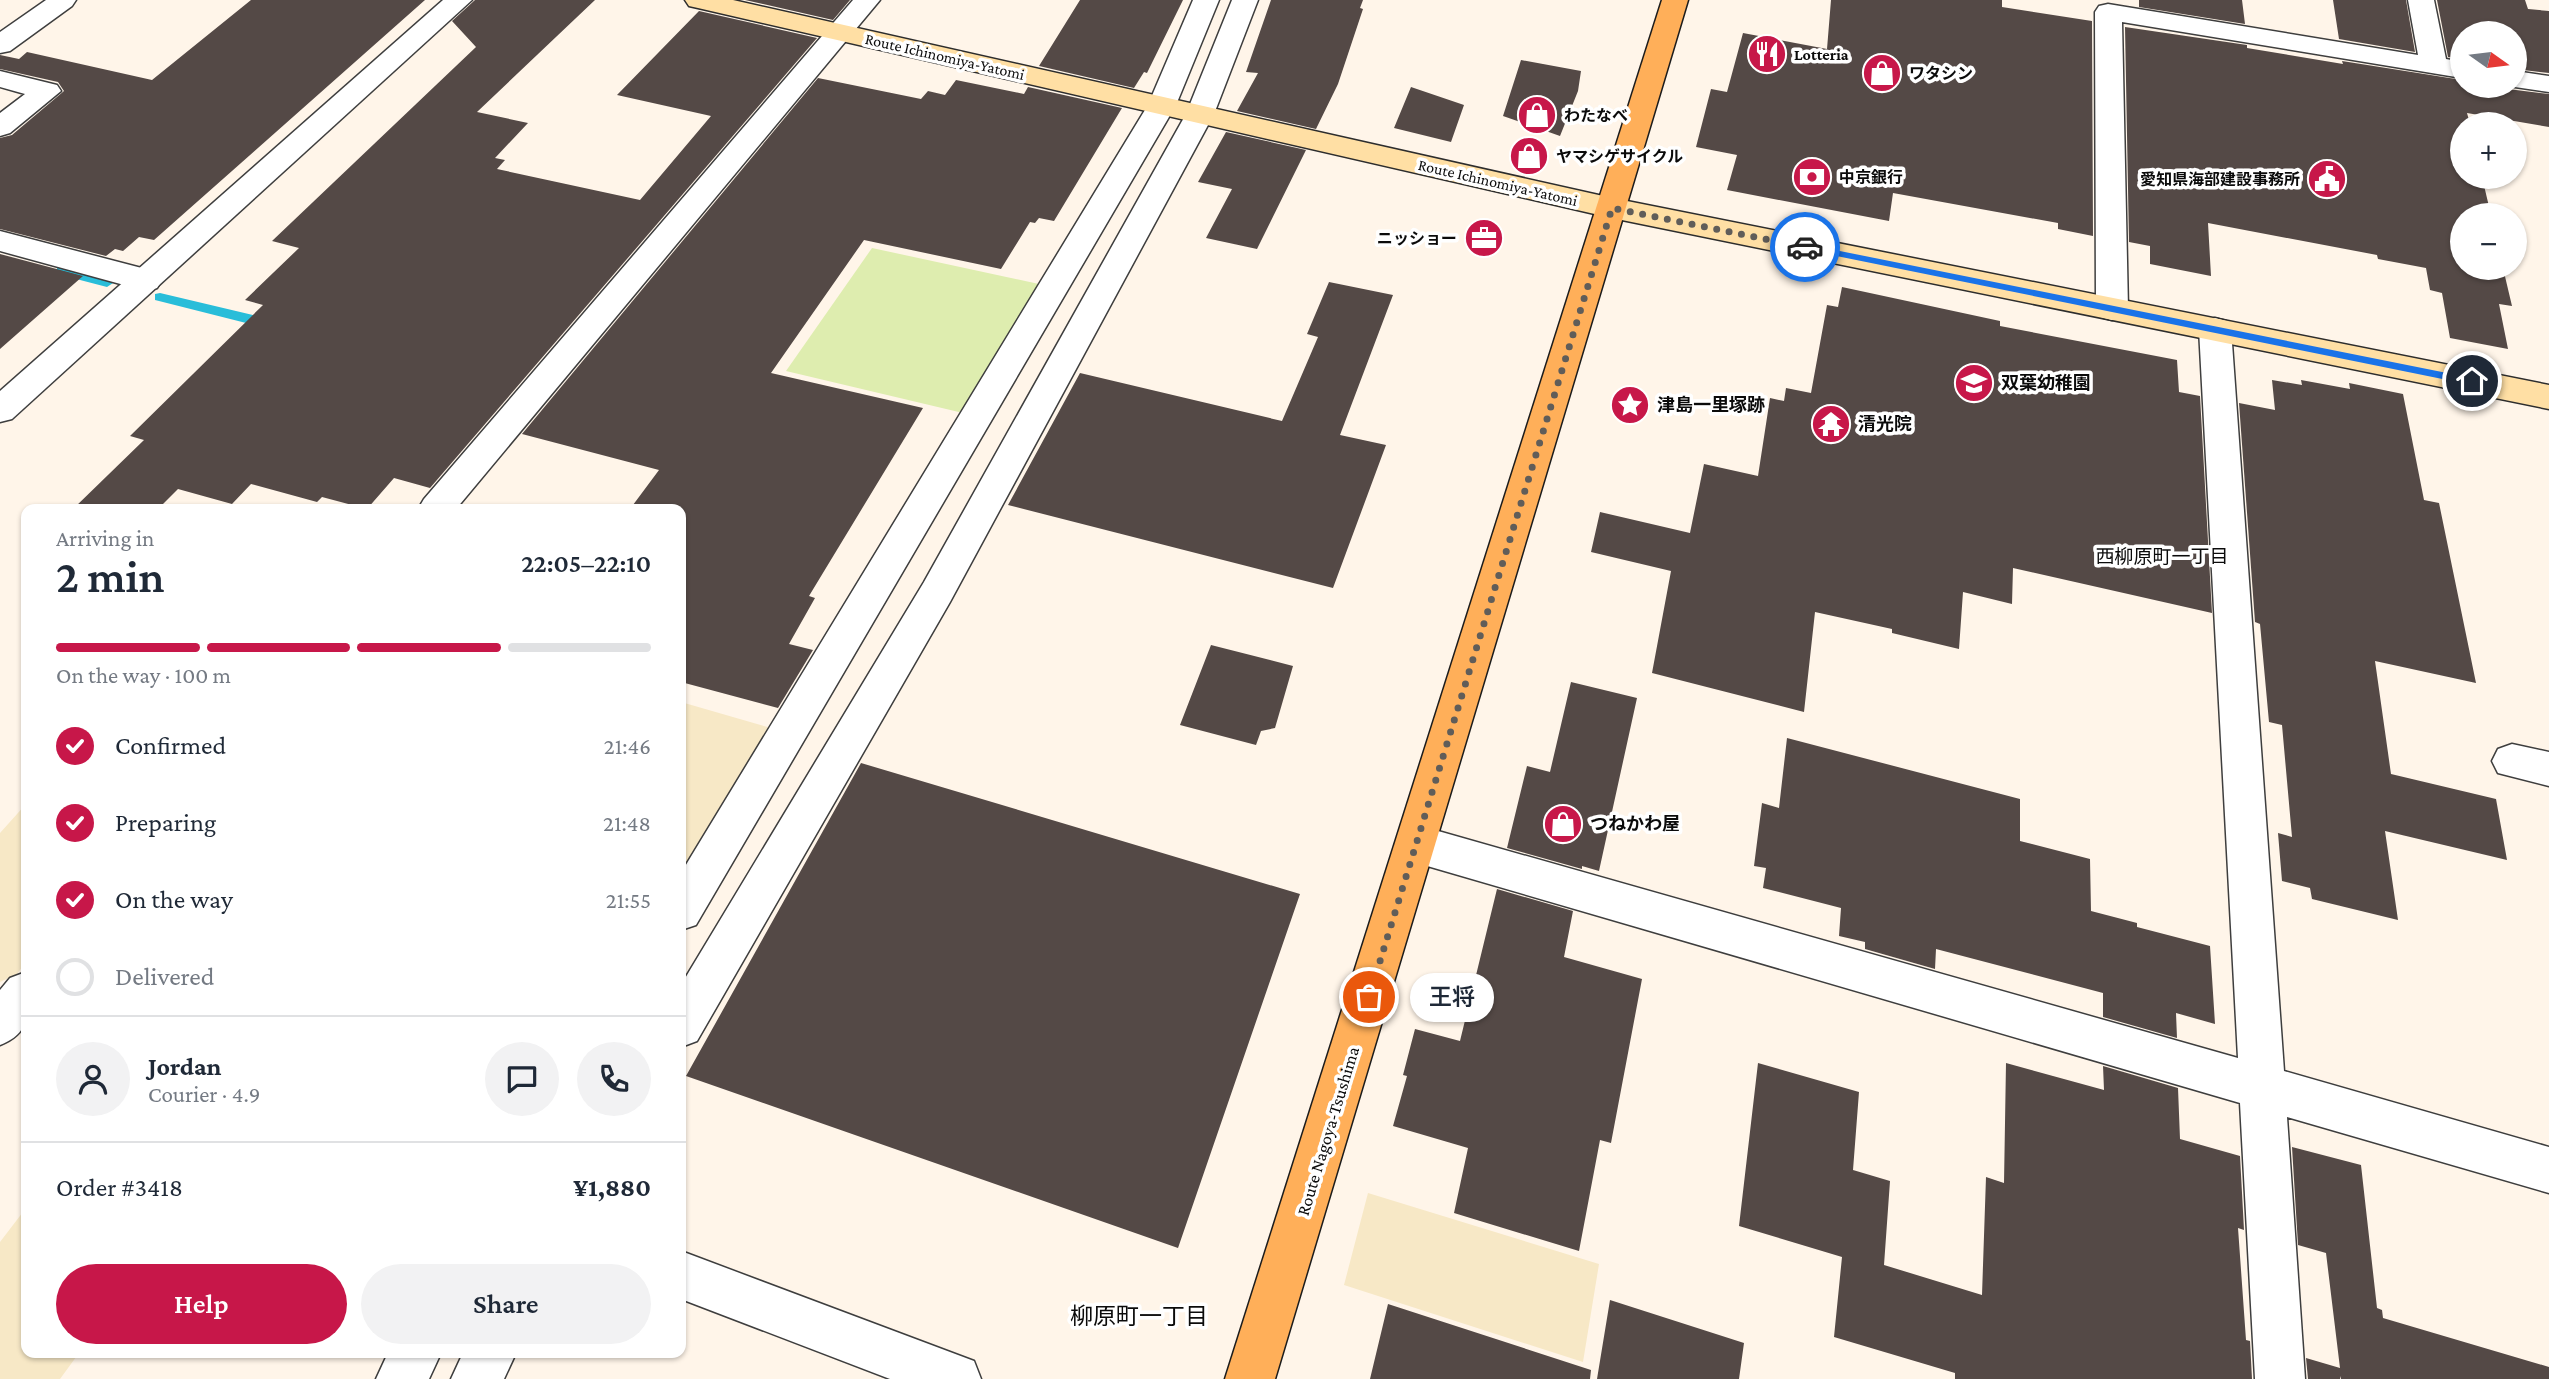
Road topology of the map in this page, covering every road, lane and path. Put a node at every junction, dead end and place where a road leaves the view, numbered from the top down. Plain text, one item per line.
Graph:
1 (63, 0) edge
2 (459, 0) edge
3 (698, 0) edge
4 (867, 0) edge
5 (1206, 0) edge
6 (1245, 0) edge
7 (1675, 0) edge
8 (2421, 0) edge
9 (840, 32) junction
10 (0, 46) edge
11 (2448, 68) edge
12 (0, 79) edge
13 (2527, 81) edge
14 (2549, 84) edge
15 (1162, 105) junction
16 (1200, 114) junction
17 (0, 127) edge
18 (1612, 208) junction
19 (0, 241) edge
20 (146, 280) junction
21 (2112, 309) junction
22 (2215, 329) junction
23 (2549, 397) edge
24 (0, 410) edge
25 (440, 504) edge
26 (1417, 844) junction
27 (686, 903) edge
28 (21, 999) edge
29 (686, 1019) edge
30 (0, 1024) edge
31 (21, 1032) edge
32 (2262, 1088) junction
33 (2549, 1170) edge
34 (686, 1277) edge
35 (413, 1358) edge
36 (488, 1358) edge
37 (401, 1379) edge
38 (476, 1379) edge
39 (956, 1379) edge
40 (1250, 1379) edge
41 (2280, 1379) edge

1 - 10 street
2 - 20 street
3 - 9 main road, Route Ichinomiya-Yatomi
4 - 9 street
5 - 15 street
6 - 16 street
7 - 18 main road, Route Nagoya-Tsushima
8 - 11 street
9 - 15 main road, Route Ichinomiya-Yatomi
9 - 25 street
11 - 21 street
12 - 17 street
13 - 14 street
15 - 16 main road, Route Ichinomiya-Yatomi
15 - 27 street
16 - 18 main road, Route Ichinomiya-Yatomi
16 - 29 street
18 - 21 main road, Route Ichinomiya-Yatomi
18 - 26 main road, Route Nagoya-Tsushima
19 - 20 street
20 - 24 street
21 - 22 main road, Route Ichinomiya-Yatomi
22 - 23 main road, Route Ichinomiya-Yatomi
22 - 32 street
26 - 32 street
26 - 40 main road, Route Nagoya-Tsushima
28 - 30 street
30 - 31 street
32 - 33 street
32 - 41 street
34 - 39 street
35 - 37 street
36 - 38 street

